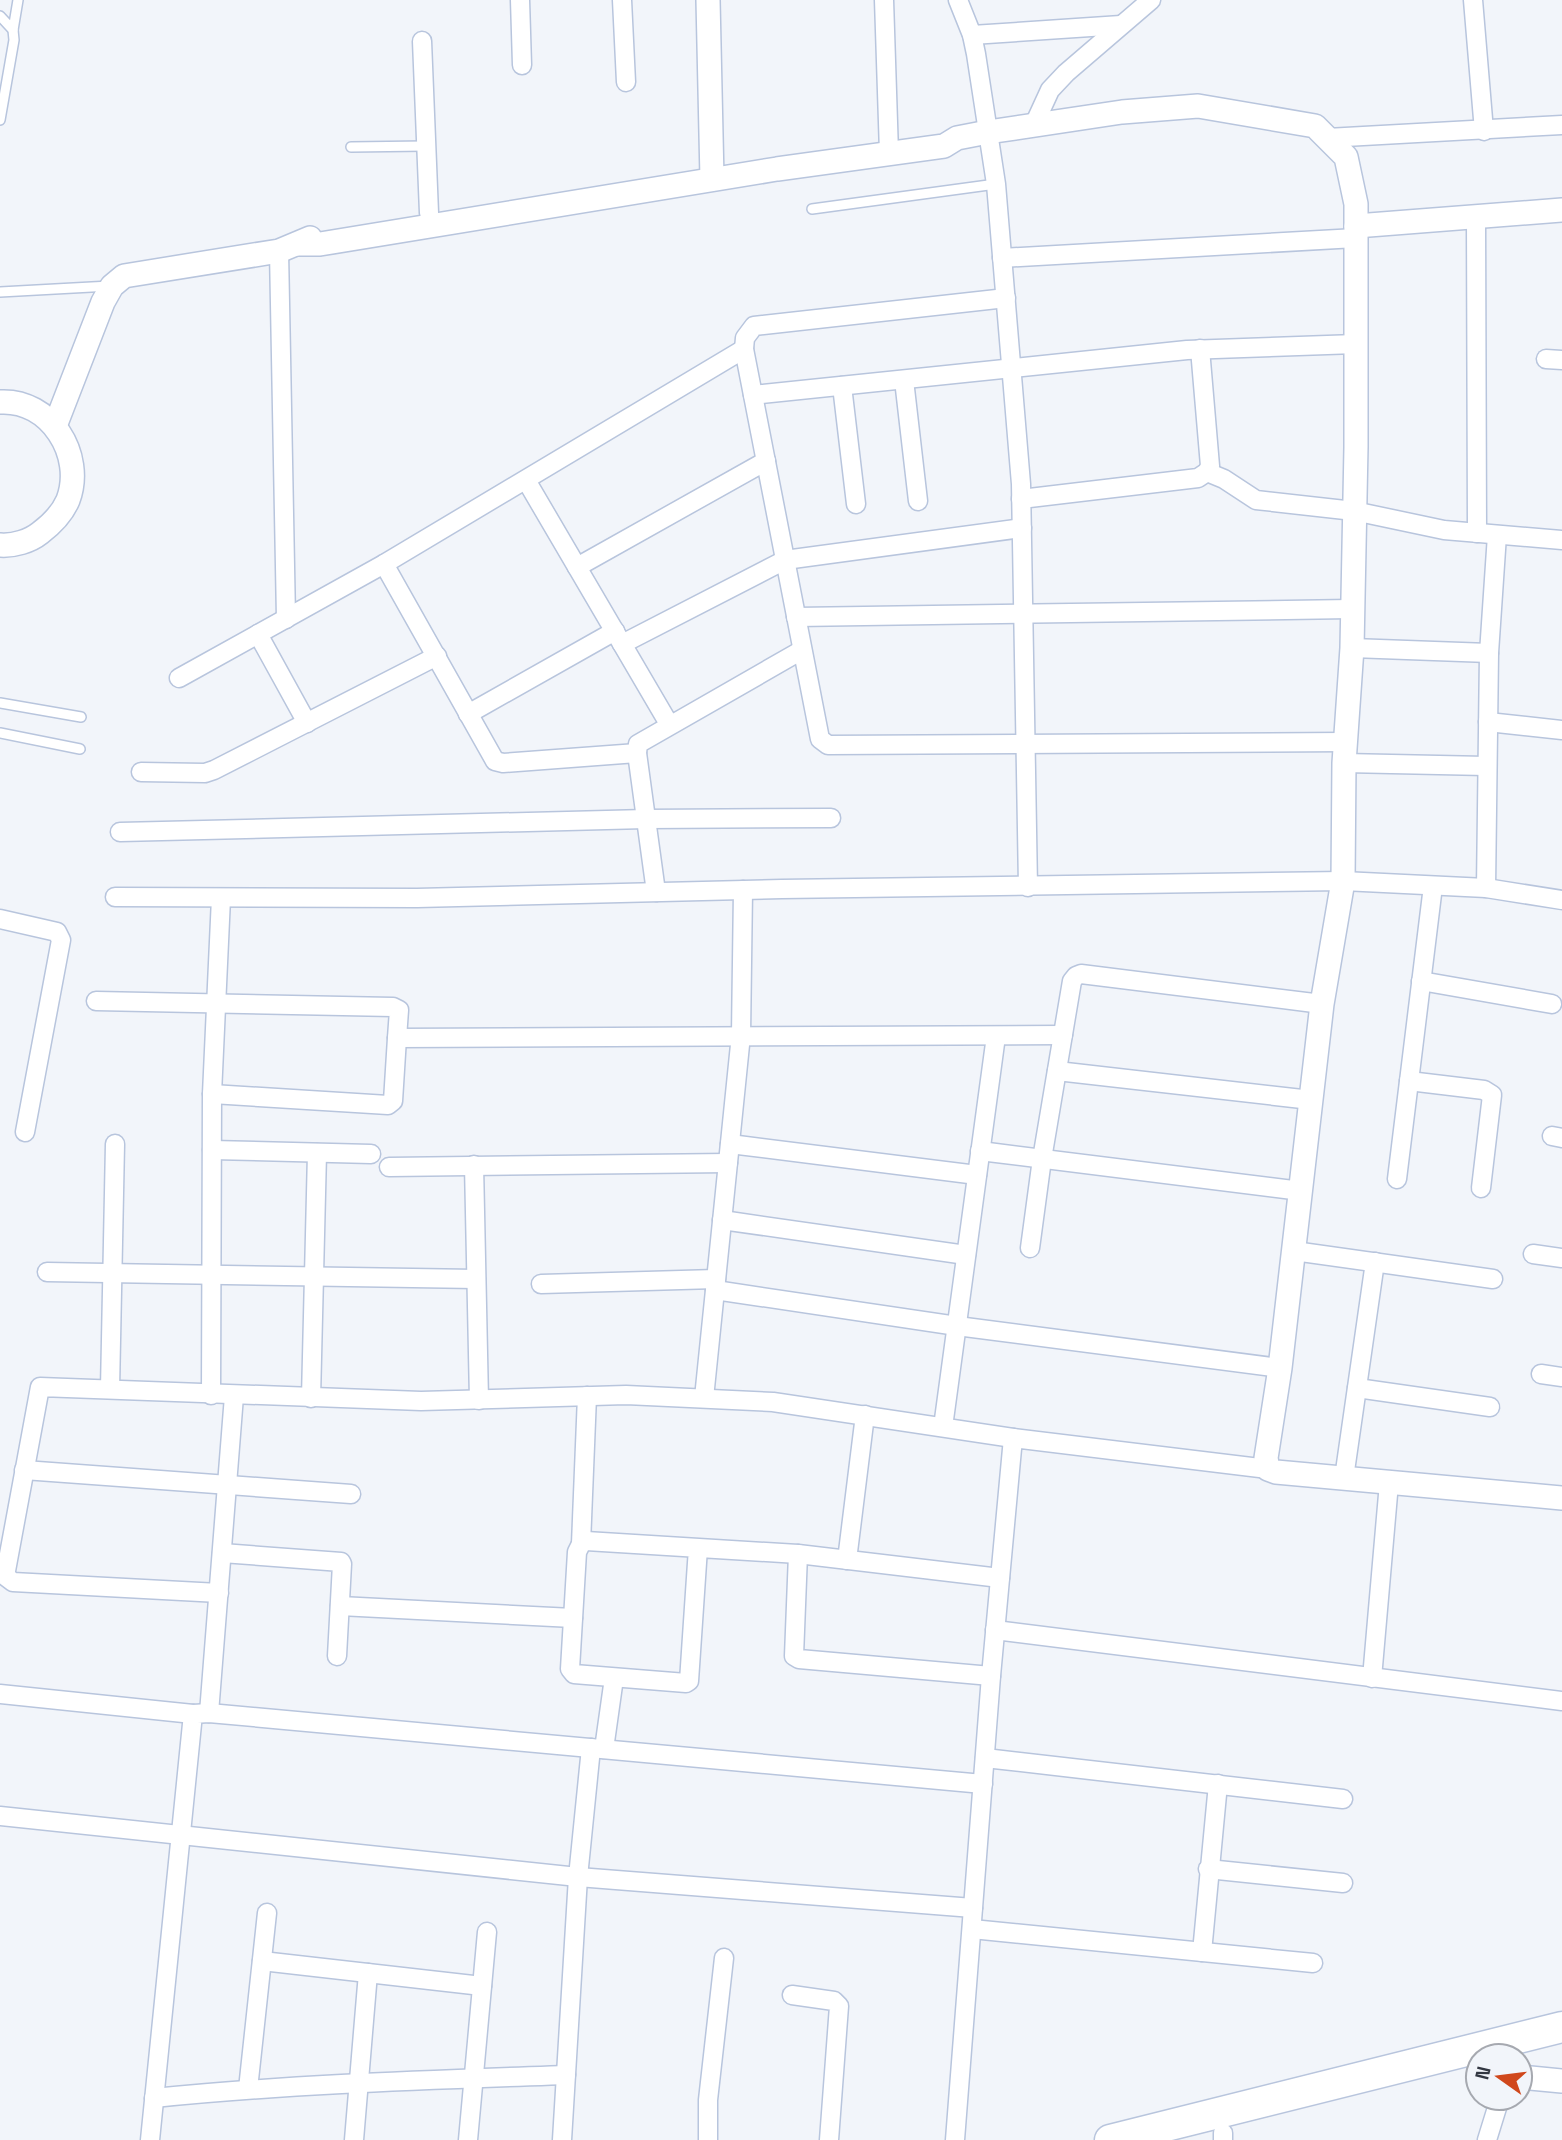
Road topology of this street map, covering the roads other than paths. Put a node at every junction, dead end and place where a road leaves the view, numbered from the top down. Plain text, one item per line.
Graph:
1 (18, 0) edge
2 (520, 0) edge
3 (622, 0) edge
4 (708, 0) edge
5 (884, 0) edge
6 (958, 0) edge
7 (1151, 0) edge
8 (1473, 0) edge
9 (0, 16) edge
10 (1121, 25) junction
11 (13, 30) junction
12 (972, 34) junction
13 (422, 41) dead end
14 (522, 65) dead end
15 (626, 82) dead end
16 (0, 120) edge
17 (1562, 125) edge
18 (1032, 127) junction
19 (1484, 131) junction
20 (988, 132) junction
21 (1327, 138) junction
22 (425, 146) junction
23 (351, 147) dead end
24 (888, 147) junction
25 (711, 173) junction
26 (996, 184) junction
27 (812, 209) dead end
28 (1562, 210) edge
29 (429, 213) junction
30 (1476, 217) junction
31 (1356, 232) junction
32 (288, 248) junction
33 (1002, 258) junction
34 (112, 286) junction
35 (0, 292) edge
36 (1006, 298) junction
37 (1356, 344) junction
38 (744, 349) junction
39 (1200, 349) junction
40 (1012, 369) junction
41 (904, 380) junction
42 (842, 386) junction
43 (753, 395) junction
44 (0, 402) edge
45 (55, 426) junction
46 (766, 461) junction
47 (1207, 472) junction
48 (526, 480) junction
49 (1021, 499) junction
50 (918, 500) dead end
51 (856, 504) dead end
52 (1354, 511) junction
53 (1022, 528) junction
54 (1477, 533) junction
55 (1497, 535) junction
56 (1562, 540) edge
57 (2, 550) edge
58 (785, 561) junction
59 (384, 564) junction
60 (577, 567) junction
61 (1351, 609) junction
62 (1023, 614) junction
63 (796, 617) junction
64 (286, 619) junction
65 (258, 634) junction
66 (618, 638) junction
67 (1352, 648) junction
68 (802, 650) junction
69 (1489, 653) junction
70 (437, 656) junction
71 (179, 678) dead end
72 (0, 704) edge
73 (468, 714) junction
74 (81, 718) dead end
75 (1488, 722) junction
76 (307, 723) junction
77 (669, 724) junction
78 (1562, 730) edge
79 (0, 733) edge
80 (1025, 744) junction
81 (80, 749) dead end
82 (1345, 752) junction
83 (637, 753) junction
84 (1486, 766) junction
85 (141, 772) dead end
86 (831, 818) dead end
87 (646, 819) junction
88 (120, 832) dead end
89 (1343, 881) junction
90 (1433, 886) junction
91 (1028, 887) junction
92 (1486, 888) junction
93 (743, 890) junction
94 (656, 892) junction
95 (115, 897) dead end
96 (221, 898) junction
97 (1562, 900) edge
98 (0, 919) edge
99 (1422, 981) junction
100 (96, 1000) dead end
101 (217, 1003) junction
102 (1322, 1004) junction
103 (1552, 1004) dead end
104 (741, 1035) junction
105 (1063, 1035) junction
106 (996, 1036) junction
107 (397, 1038) junction
108 (1057, 1071) junction
109 (1409, 1081) junction
110 (212, 1094) junction
111 (1311, 1100) junction
112 (25, 1132) dead end
113 (115, 1144) dead end
114 (730, 1144) junction
115 (212, 1150) junction
116 (980, 1151) junction
117 (317, 1153) junction
118 (371, 1154) dead end
119 (1042, 1159) junction
120 (728, 1163) junction
121 (474, 1166) junction
122 (389, 1167) dead end
123 (977, 1175) junction
124 (1397, 1179) dead end
125 (1481, 1188) dead end
126 (1300, 1191) junction
127 (722, 1220) junction
128 (1030, 1248) dead end
129 (1294, 1251) junction
130 (1533, 1254) dead end
131 (966, 1255) junction
132 (1562, 1258) edge
133 (1375, 1262) junction
134 (47, 1272) dead end
135 (113, 1273) junction
136 (211, 1275) junction
137 (315, 1276) junction
138 (476, 1279) junction
139 (1493, 1279) dead end
140 (541, 1284) dead end
141 (715, 1285) junction
142 (957, 1326) junction
143 (1280, 1368) junction
144 (1541, 1374) dead end
145 (1562, 1377) edge
146 (1357, 1388) junction
147 (110, 1390) junction
148 (211, 1395) junction
149 (234, 1396) junction
150 (587, 1396) junction
151 (311, 1398) junction
152 (704, 1398) junction
153 (479, 1400) junction
154 (1490, 1407) dead end
155 (865, 1415) junction
156 (943, 1427) junction
157 (1013, 1438) junction
158 (1268, 1469) junction
159 (24, 1470) junction
160 (1344, 1478) junction
161 (1389, 1483) junction
162 (227, 1484) junction
163 (351, 1494) dead end
164 (1562, 1498) edge
165 (581, 1544) junction
166 (698, 1548) junction
167 (222, 1553) junction
168 (798, 1554) junction
169 (847, 1560) junction
170 (1000, 1578) junction
171 (219, 1593) junction
172 (340, 1606) junction
173 (573, 1618) junction
174 (995, 1630) junction
175 (337, 1656) dead end
176 (991, 1676) junction
177 (614, 1678) junction
178 (1372, 1678) junction
179 (0, 1694) edge
180 (1562, 1701) edge
181 (201, 1714) junction
182 (597, 1749) junction
183 (985, 1758) junction
184 (983, 1784) junction
185 (1217, 1784) junction
186 (1343, 1799) dead end
187 (0, 1816) edge
188 (180, 1834) junction
189 (1208, 1869) junction
190 (579, 1877) junction
191 (1343, 1883) dead end
192 (973, 1908) junction
193 (267, 1913) dead end
194 (972, 1929) junction
195 (487, 1932) dead end
196 (1202, 1952) junction
197 (724, 1958) dead end
198 (262, 1961) junction
199 (1313, 1963) dead end
200 (368, 1973) junction
201 (482, 1986) junction
202 (792, 1995) dead end
203 (1562, 2027) edge
204 (1562, 2045) edge
205 (1534, 2052) edge
206 (1464, 2071) edge
207 (566, 2075) junction
208 (474, 2078) junction
209 (1534, 2078) edge
210 (1562, 2081) edge
211 (358, 2082) junction
212 (247, 2088) junction
213 (154, 2098) junction
214 (1495, 2112) edge
215 (1223, 2136) edge
216 (150, 2140) edge
217 (354, 2140) edge
218 (468, 2140) edge
219 (562, 2140) edge
220 (708, 2140) edge
221 (829, 2140) edge
222 (955, 2140) edge
223 (1110, 2140) edge
224 (1191, 2140) edge
225 (1486, 2140) edge

1 - 11 lane
2 - 14 street
3 - 15 street
4 - 25 street
5 - 24 street
6 - 12 street
7 - 10 street
8 - 19 street
9 - 11 lane
10 - 12 street
10 - 18 street
11 - 16 lane
12 - 20 street
13 - 22 street
17 - 19 street
18 - 20 street
18 - 21 street
19 - 21 street
20 - 24 street
20 - 26 street
21 - 31 street
22 - 23 lane
22 - 29 street
24 - 25 street
25 - 29 street
25 - 32 street
26 - 27 lane
26 - 33 street
28 - 30 street
29 - 32 street
30 - 31 street
30 - 54 street
31 - 33 street
31 - 37 street
32 - 34 street
32 - 64 street
33 - 36 street
34 - 35 lane
34 - 45 street
36 - 38 street
36 - 40 street
37 - 39 street
37 - 52 street
38 - 43 street
38 - 48 street
39 - 40 street
39 - 47 street
40 - 41 street
40 - 49 street
41 - 42 street
41 - 50 street
42 - 43 street
42 - 51 street
43 - 46 street
44 - 45 street
45 - 57 street
46 - 58 street
46 - 60 street
47 - 49 street
47 - 52 street
48 - 59 street
48 - 60 street
49 - 53 street
52 - 54 street
52 - 61 street
53 - 58 street
53 - 62 street
54 - 55 street
55 - 56 street
55 - 69 street
58 - 63 street
58 - 66 street
59 - 64 street
59 - 70 street
60 - 66 street
61 - 62 street
61 - 67 street
62 - 63 street
62 - 80 street
63 - 68 street
64 - 65 street
65 - 71 street
65 - 76 street
66 - 73 street
66 - 77 street
67 - 69 street
67 - 82 street
68 - 77 street
68 - 80 street
69 - 75 street
70 - 73 street
70 - 76 street
72 - 74 lane
73 - 83 street
75 - 78 street
75 - 84 street
76 - 85 street
77 - 83 street
79 - 81 lane
80 - 82 street
80 - 91 street
82 - 84 street
82 - 89 street
83 - 87 street
84 - 92 street
86 - 87 street
87 - 88 street
87 - 94 street
89 - 90 street
89 - 91 street
89 - 102 street
90 - 92 street
90 - 99 street
91 - 93 street
92 - 97 street
93 - 94 street
93 - 104 street
94 - 96 street
95 - 96 street
96 - 101 street
98 - 112 street
99 - 103 street
99 - 109 street
100 - 101 street
101 - 107 street
101 - 110 street
102 - 105 street
102 - 111 street
104 - 106 street
104 - 107 street
104 - 114 street
105 - 106 street
105 - 108 street
106 - 116 street
107 - 110 street
108 - 111 street
108 - 119 street
109 - 124 street
109 - 125 street
110 - 115 street
111 - 126 street
113 - 135 street
114 - 120 street
114 - 123 street
115 - 117 street
115 - 136 street
116 - 119 street
116 - 123 street
117 - 118 street
117 - 137 street
119 - 126 street
119 - 128 street
120 - 121 street
120 - 127 street
121 - 122 street
121 - 138 street
123 - 131 street
126 - 129 street
127 - 131 street
127 - 141 street
129 - 133 street
129 - 143 street
130 - 132 street
131 - 142 street
133 - 139 street
133 - 146 street
134 - 135 street
135 - 136 street
135 - 147 street
136 - 137 street
136 - 148 street
137 - 138 street
137 - 151 street
138 - 153 street
140 - 141 street
141 - 142 street
141 - 152 street
142 - 143 street
142 - 156 street
143 - 158 street
144 - 145 street
146 - 154 street
146 - 160 street
147 - 148 street
147 - 159 street
148 - 149 street
149 - 151 street
149 - 162 street
150 - 152 street
150 - 153 street
150 - 165 street
151 - 153 street
152 - 155 street
155 - 156 street
155 - 169 street
156 - 157 street
157 - 158 street
157 - 170 street
158 - 160 street
159 - 162 street
159 - 171 street
160 - 161 street
161 - 164 street
161 - 178 street
162 - 163 street
162 - 167 street
165 - 166 street
165 - 173 street
166 - 168 street
166 - 177 street
167 - 171 street
167 - 172 street
168 - 169 street
168 - 176 street
169 - 170 street
170 - 174 street
171 - 181 street
172 - 173 street
172 - 175 street
173 - 177 street
174 - 176 street
174 - 178 street
176 - 183 street
177 - 182 street
178 - 180 street
179 - 181 street
181 - 182 street
181 - 188 street
182 - 184 street
182 - 190 street
183 - 184 street
183 - 185 street
184 - 192 street
185 - 186 street
185 - 189 street
187 - 188 street
188 - 190 street
188 - 213 street
189 - 191 street
189 - 196 street
190 - 192 street
190 - 207 street
192 - 194 street
193 - 198 street
194 - 196 street
194 - 222 street
195 - 201 street
196 - 199 street
197 - 220 street
198 - 200 street
198 - 212 street
200 - 201 street
200 - 211 street
201 - 208 street
202 - 221 street
203 - 223 highway
204 - 205 highway
206 - 215 highway
207 - 208 street
207 - 219 street
208 - 211 street
208 - 218 street
209 - 210 street
211 - 212 street
211 - 217 street
212 - 213 street
213 - 216 street
214 - 225 street
215 - 224 highway

